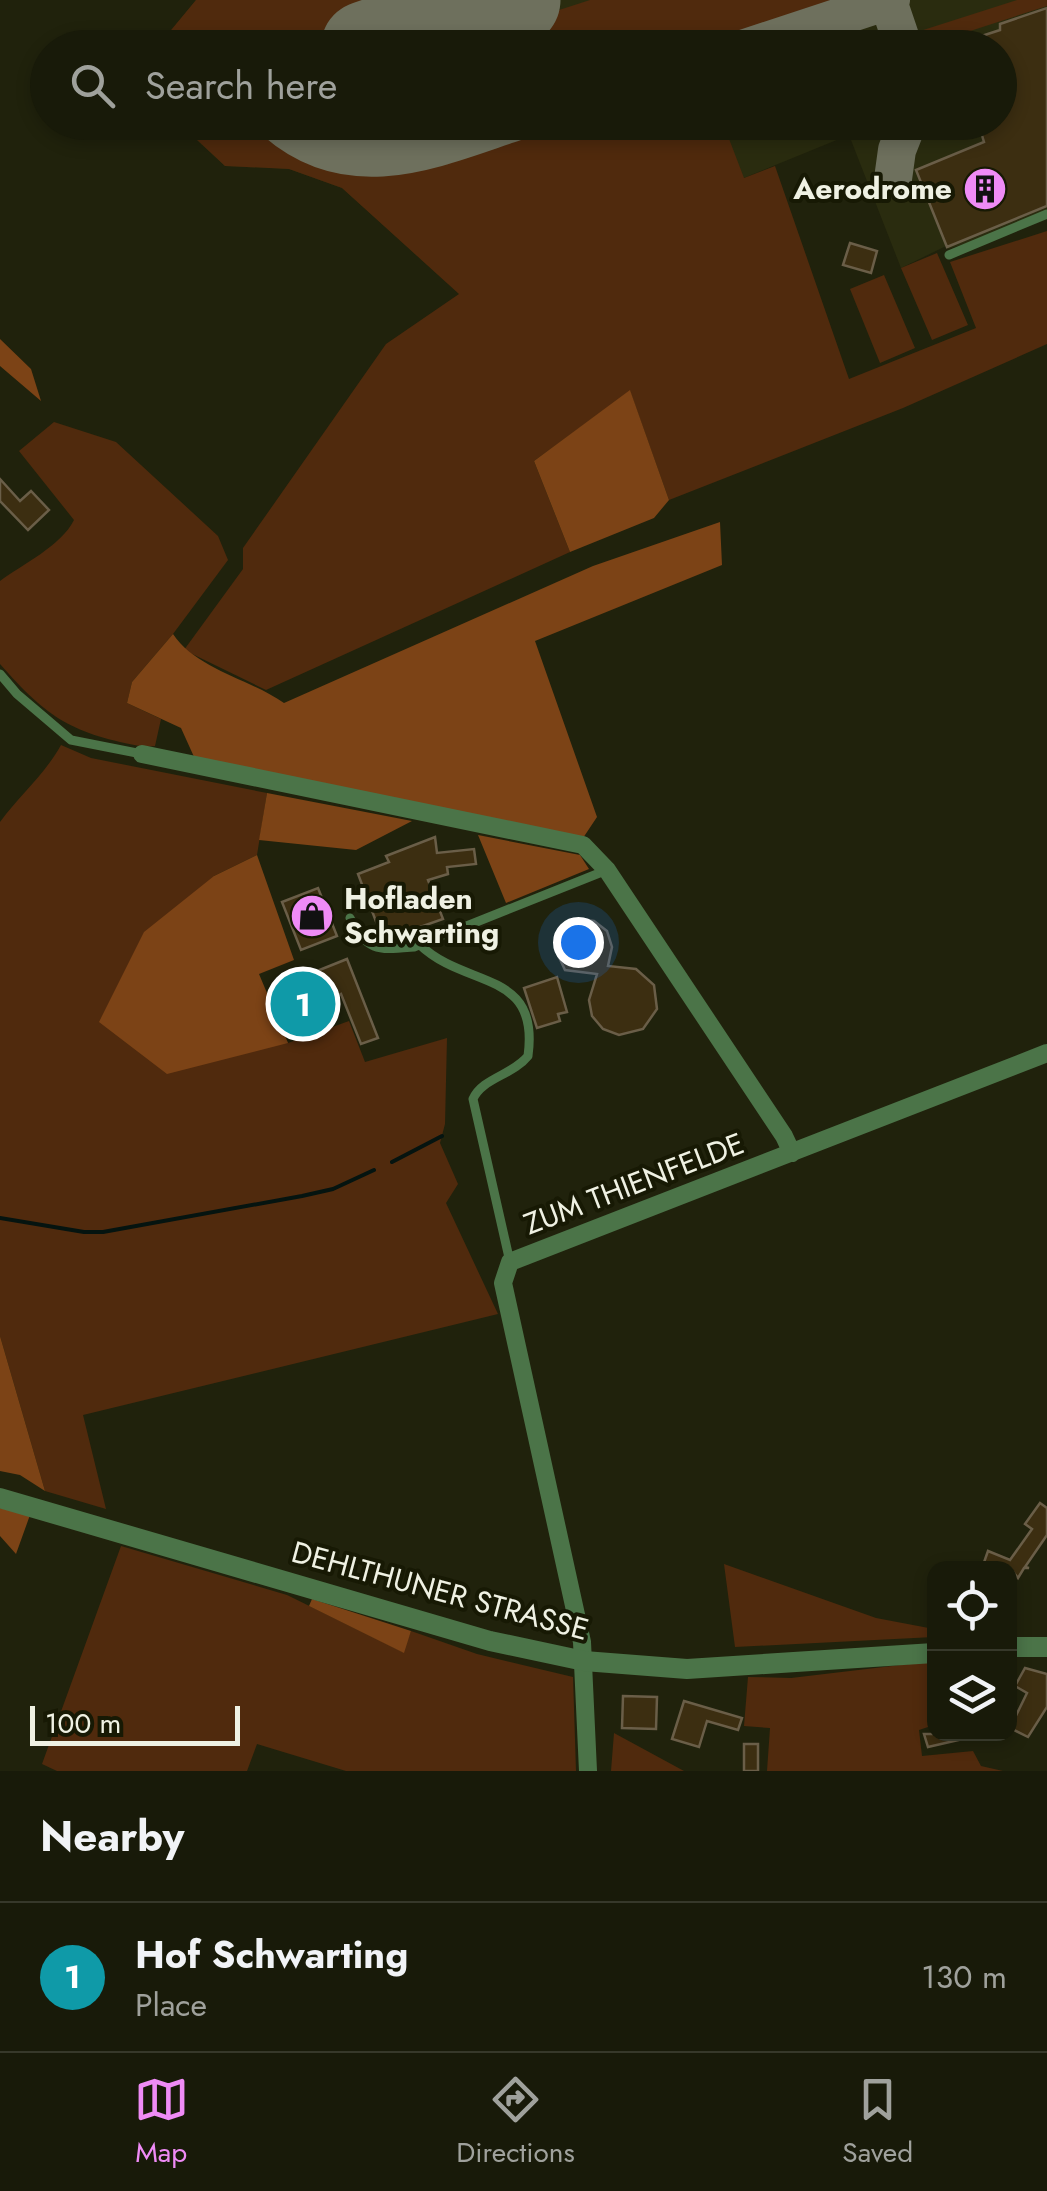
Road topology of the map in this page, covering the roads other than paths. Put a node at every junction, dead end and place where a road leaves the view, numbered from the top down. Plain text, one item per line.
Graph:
1 (1047, 214) edge
2 (949, 254) dead end
3 (0, 674) edge
4 (142, 754) joint
5 (607, 870) junction
6 (350, 918) dead end
7 (420, 945) junction
8 (1047, 1053) edge
9 (792, 1152) junction
10 (510, 1262) junction
11 (0, 1498) edge
12 (1047, 1647) edge
13 (1017, 1648) edge
14 (927, 1653) edge
15 (584, 1661) junction
16 (588, 1771) edge

1 - 2 lane
3 - 4 lane
4 - 5 street
5 - 7 lane
5 - 9 street
6 - 7 lane
7 - 10 lane
8 - 9 street, ZUM THIENFELDE
9 - 10 street, ZUM THIENFELDE
10 - 15 street, ZUM THIENFELDE
11 - 15 street, DEHLTHUNER STRASSE
12 - 13 street
14 - 15 street, DEHLTHUNER STRASSE
15 - 16 street, ZUM THIENFELDE

